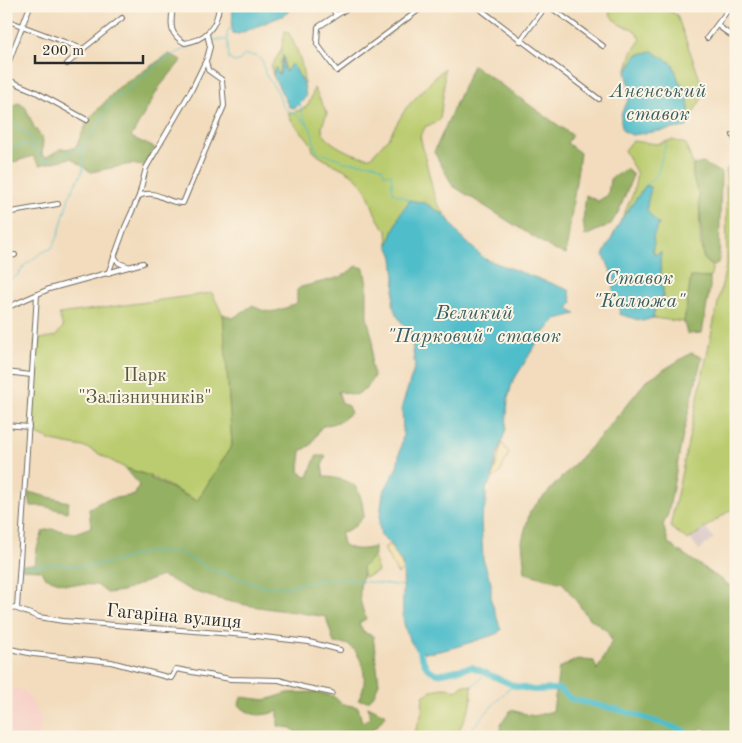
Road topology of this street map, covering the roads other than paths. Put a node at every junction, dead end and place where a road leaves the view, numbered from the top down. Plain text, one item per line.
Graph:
1 (30, 6) edge
2 (173, 6) edge
3 (219, 6) edge
4 (331, 6) edge
5 (351, 6) edge
6 (424, 6) edge
7 (476, 6) edge
8 (547, 6) edge
9 (730, 7) edge
10 (336, 15) junction
11 (122, 18) dead end
12 (6, 20) edge
13 (23, 25) junction
14 (717, 25) junction
15 (207, 34) junction
16 (707, 38) dead end
17 (736, 38) edge
18 (520, 41) junction
19 (603, 46) dead end
20 (83, 49) junction
21 (206, 61) junction
22 (67, 64) dead end
23 (6, 68) edge
24 (208, 70) junction
25 (201, 71) junction
26 (6, 79) edge
27 (599, 99) dead end
28 (87, 120) dead end
29 (733, 135) dead end
30 (736, 142) edge
31 (139, 196) junction
32 (58, 204) dead end
33 (6, 213) edge
34 (15, 255) dead end
35 (114, 256) junction
36 (6, 257) edge
37 (143, 263) dead end
38 (130, 267) junction
39 (108, 274) junction
40 (38, 294) junction
41 (6, 308) edge
42 (6, 372) edge
43 (31, 375) junction
44 (6, 425) edge
45 (29, 427) junction
46 (6, 605) edge
47 (17, 608) junction
48 (6, 648) edge
49 (340, 650) dead end
50 (332, 692) dead end

1 - 13 street
2 - 15 street
3 - 15 street
4 - 10 street
5 - 10 street
6 - 10 street
7 - 18 street
8 - 18 street
8 - 19 street
9 - 14 street
11 - 20 street
12 - 13 street
13 - 20 street
13 - 23 street
14 - 16 street
14 - 17 street
15 - 21 street
18 - 27 street
20 - 22 street
21 - 24 street
21 - 25 street
24 - 25 street
24 - 31 street
25 - 31 street
26 - 28 street
29 - 30 street
31 - 35 street
32 - 33 street
34 - 36 street
35 - 38 street
35 - 39 street
37 - 38 street
38 - 39 street
39 - 40 street
40 - 41 street
40 - 43 street
42 - 43 street
43 - 45 street
44 - 45 street
45 - 47 street
46 - 47 street, Гагаріна вулиця
47 - 49 street, Гагаріна вулиця
48 - 50 street

